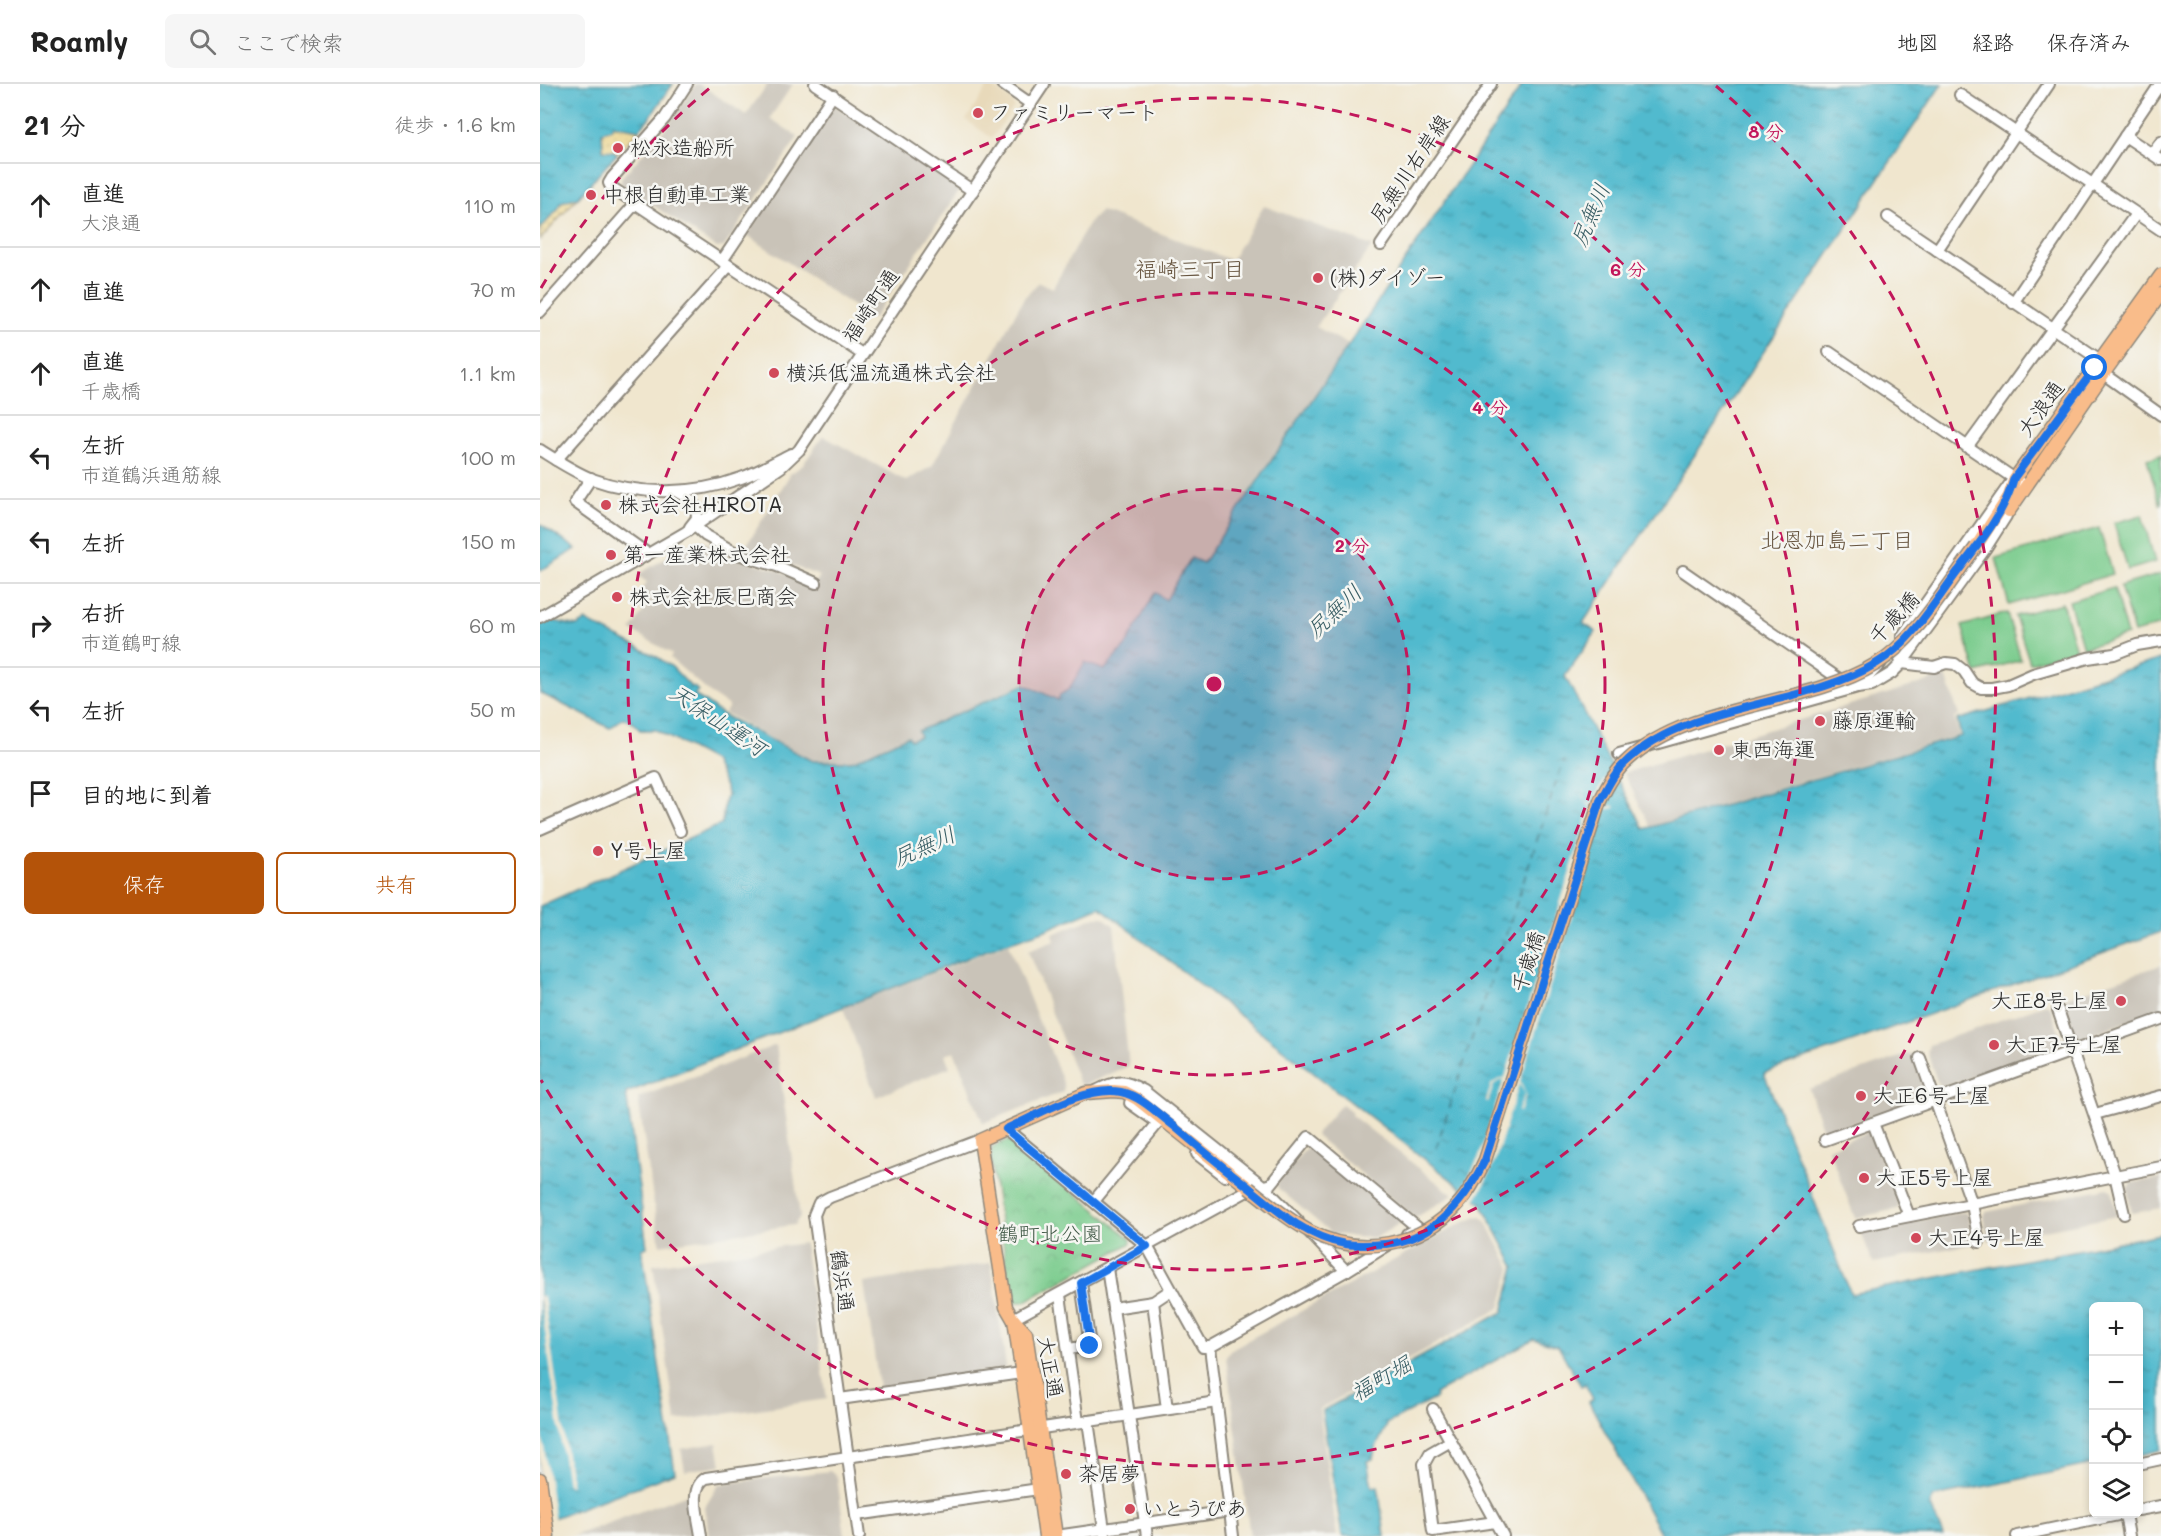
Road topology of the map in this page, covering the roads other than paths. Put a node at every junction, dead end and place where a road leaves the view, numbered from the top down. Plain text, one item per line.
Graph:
1 (687, 84) edge
2 (815, 84) edge
3 (1002, 84) edge
4 (1044, 84) edge
5 (1491, 84) edge
6 (2049, 84) edge
7 (2160, 84) edge
8 (832, 95) junction
9 (1960, 95) dead end
10 (1031, 104) junction
11 (2017, 132) junction
12 (2125, 136) junction
13 (2161, 142) edge
14 (2157, 157) edge
15 (2093, 184) junction
16 (973, 190) junction
17 (635, 204) junction
18 (2136, 214) junction
19 (1888, 216) dead end
20 (2161, 230) edge
21 (1381, 245) dead end
22 (1938, 250) junction
23 (725, 263) junction
24 (2161, 275) edge
25 (2161, 294) edge
26 (2013, 303) junction
27 (540, 312) edge
28 (2053, 329) junction
29 (1830, 352) dead end
30 (862, 354) junction
31 (2102, 367) junction
32 (2161, 415) edge
33 (1967, 447) junction
34 (540, 450) edge
35 (799, 450) junction
36 (556, 460) junction
37 (591, 478) junction
38 (2014, 478) junction
39 (2025, 486) junction
40 (675, 491) junction
41 (2006, 516) junction
42 (690, 529) junction
43 (1988, 529) junction
44 (648, 554) junction
45 (1683, 571) dead end
46 (816, 583) dead end
47 (543, 615) edge
48 (2161, 641) edge
49 (1895, 648) junction
50 (1902, 663) junction
51 (1856, 688) junction
52 (1619, 754) dead end
53 (540, 829) edge
54 (680, 831) dead end
55 (2058, 1010) dead end
56 (2161, 1019) edge
57 (2073, 1051) junction
58 (1920, 1058) dead end
59 (1095, 1091) junction
60 (2161, 1096) edge
61 (1127, 1098) junction
62 (1935, 1100) junction
63 (2095, 1114) junction
64 (1158, 1123) junction
65 (1873, 1123) junction
66 (1006, 1129) junction
67 (980, 1140) junction
68 (1825, 1140) dead end
69 (2161, 1167) edge
70 (2115, 1175) junction
71 (1263, 1186) junction
72 (1245, 1192) junction
73 (1094, 1201) junction
74 (1972, 1204) junction
75 (2124, 1214) dead end
76 (1909, 1216) junction
77 (1859, 1226) dead end
78 (1979, 1242) dead end
79 (1147, 1246) junction
80 (1107, 1268) junction
81 (1346, 1270) junction
82 (1081, 1283) junction
83 (1171, 1290) junction
84 (1060, 1295) junction
85 (1152, 1302) junction
86 (1113, 1308) junction
87 (1013, 1319) junction
88 (1210, 1347) junction
89 (1068, 1350) junction
90 (1021, 1372) junction
91 (840, 1398) junction
92 (1217, 1402) junction
93 (1433, 1409) dead end
94 (1167, 1410) junction
95 (1130, 1415) junction
96 (1083, 1422) junction
97 (1035, 1429) junction
98 (1451, 1441) junction
99 (848, 1457) junction
100 (2161, 1459) edge
101 (2143, 1463) edge
102 (540, 1479) edge
103 (1039, 1489) junction
104 (2161, 1506) edge
105 (2143, 1509) edge
106 (1230, 1511) junction
107 (856, 1515) junction
108 (2105, 1518) edge
109 (2125, 1518) edge
110 (1495, 1522) junction
111 (1145, 1524) junction
112 (1105, 1533) edge
113 (548, 1536) edge
114 (701, 1536) edge
115 (860, 1536) edge
116 (1045, 1536) edge
117 (1056, 1536) edge
118 (1147, 1536) edge
119 (1233, 1536) edge
120 (1503, 1536) edge
121 (2017, 1536) edge
122 (2129, 1536) edge

1 - 17 street
2 - 8 street
3 - 10 street
4 - 10 street, 福崎町通
5 - 21 street, 尻無川右岸線
6 - 11 street
7 - 12 street
8 - 16 street
8 - 23 street
9 - 11 street
10 - 16 street, 福崎町通
11 - 15 street
11 - 22 street
12 - 14 street
12 - 15 street
13 - 14 street
15 - 18 street
15 - 26 street
16 - 30 street, 福崎町通
17 - 23 street
17 - 27 street
18 - 20 street
18 - 28 street
19 - 22 street
22 - 26 street
23 - 30 street
23 - 36 street
24 - 31 main road, 大浪通
25 - 31 main road, 大浪通
26 - 28 street
28 - 31 street
28 - 33 street
29 - 33 street
30 - 35 street, 福崎町通
31 - 32 street
31 - 38 main road, 大浪通
31 - 39 main road, 大浪通
33 - 38 street
34 - 36 street
35 - 40 street
35 - 42 street, 福崎町通
36 - 37 street
37 - 40 street
37 - 44 street
38 - 39 street
38 - 43 main road, 大浪通
38 - 49 street
39 - 41 main road, 大浪通
40 - 42 street
41 - 43 main road
41 - 50 street
42 - 44 street, 福崎町通
42 - 46 street
43 - 61 main road, 千歳橋, bridge
44 - 47 street, 福崎町通
45 - 51 street
48 - 50 street
49 - 50 street
49 - 51 street
50 - 51 street
51 - 52 street
53 - 54 street
55 - 57 street
56 - 57 street
57 - 62 street
57 - 63 street
58 - 62 street
59 - 61 main road
59 - 66 main road
59 - 71 street
60 - 63 street
61 - 64 street
62 - 65 street
62 - 74 street
63 - 70 street
64 - 72 street
64 - 73 street
65 - 68 street
65 - 76 street
66 - 67 main road
66 - 73 street
67 - 87 main road
67 - 91 street, 鶴浜通
69 - 70 street
70 - 74 street
70 - 75 street
71 - 72 street
71 - 81 street
71 - 81 street
72 - 79 street
73 - 79 street
74 - 76 street
74 - 78 street
76 - 77 street
79 - 80 street
79 - 83 street
80 - 82 street
80 - 86 street
81 - 88 street
82 - 84 street
82 - 89 street
83 - 85 street
83 - 88 street
84 - 87 street
84 - 89 street
85 - 86 street
85 - 94 street
86 - 95 street
87 - 90 main road, 大正通
87 - 97 main road, 大正通
88 - 92 street
89 - 96 street
90 - 91 street
90 - 97 main road, 大正通
91 - 99 street, 鶴浜通
92 - 94 street
92 - 106 street
93 - 98 street
94 - 95 street
95 - 96 street
95 - 111 street
96 - 97 street
96 - 112 street
97 - 99 street
97 - 103 main road, 大正通
97 - 117 main road, 大正通
98 - 110 street
98 - 110 street
99 - 107 street, 鶴浜通
99 - 114 street
100 - 101 street
102 - 113 main road
103 - 107 street
103 - 116 main road, 大正通
104 - 105 street
106 - 111 street
106 - 119 street
107 - 115 street, 鶴浜通
108 - 121 street
109 - 122 street
110 - 120 street
111 - 112 street
111 - 118 street
112 - 117 street

